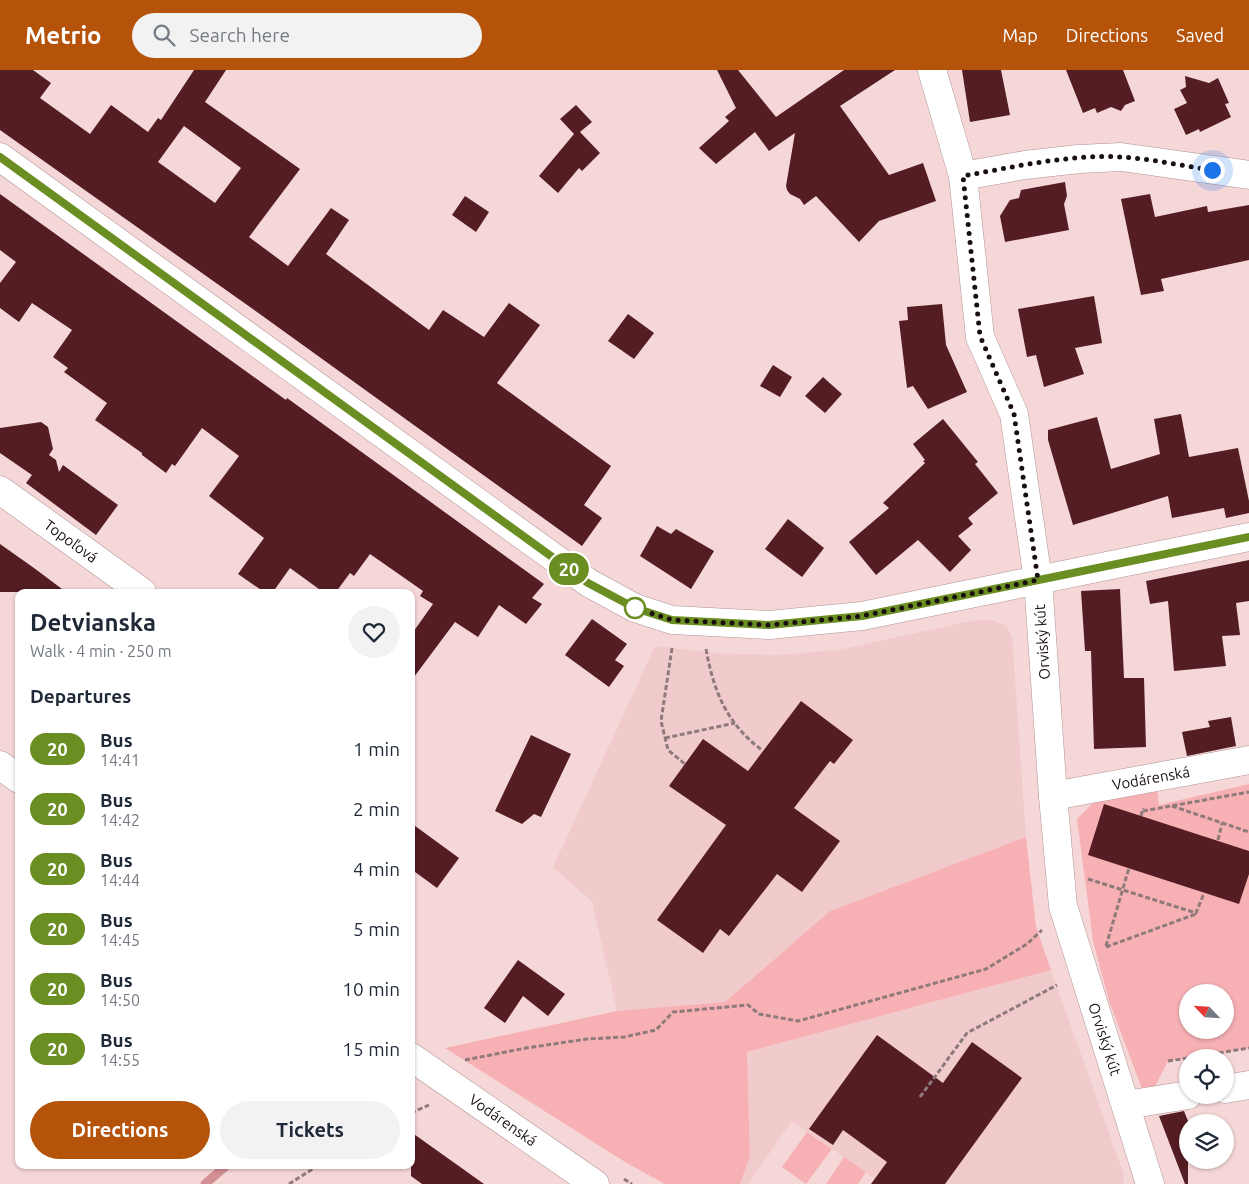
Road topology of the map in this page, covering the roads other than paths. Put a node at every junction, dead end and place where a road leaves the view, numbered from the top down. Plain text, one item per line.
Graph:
1 (932, 70) edge
2 (0, 157) edge
3 (1249, 175) edge
4 (963, 176) junction
5 (0, 490) edge
6 (1249, 537) edge
7 (1038, 580) junction
8 (138, 589) edge
9 (1249, 760) edge
10 (0, 766) edge
11 (15, 776) edge
12 (1053, 796) junction
13 (415, 1060) edge
14 (1249, 1085) edge
15 (1234, 1088) edge
16 (1179, 1096) edge
17 (1126, 1105) junction
18 (595, 1184) edge
19 (1150, 1184) edge

1 - 4 street, Orviský kút
2 - 7 street
3 - 4 street
4 - 7 street, Orviský kút
5 - 8 street, Topoľová
6 - 7 street
7 - 12 street, Orviský kút
9 - 12 street, Vodárenská
10 - 11 street
12 - 17 street, Orviský kút
13 - 18 street, Vodárenská
14 - 15 street
16 - 17 street
17 - 19 street, Orviský kút

